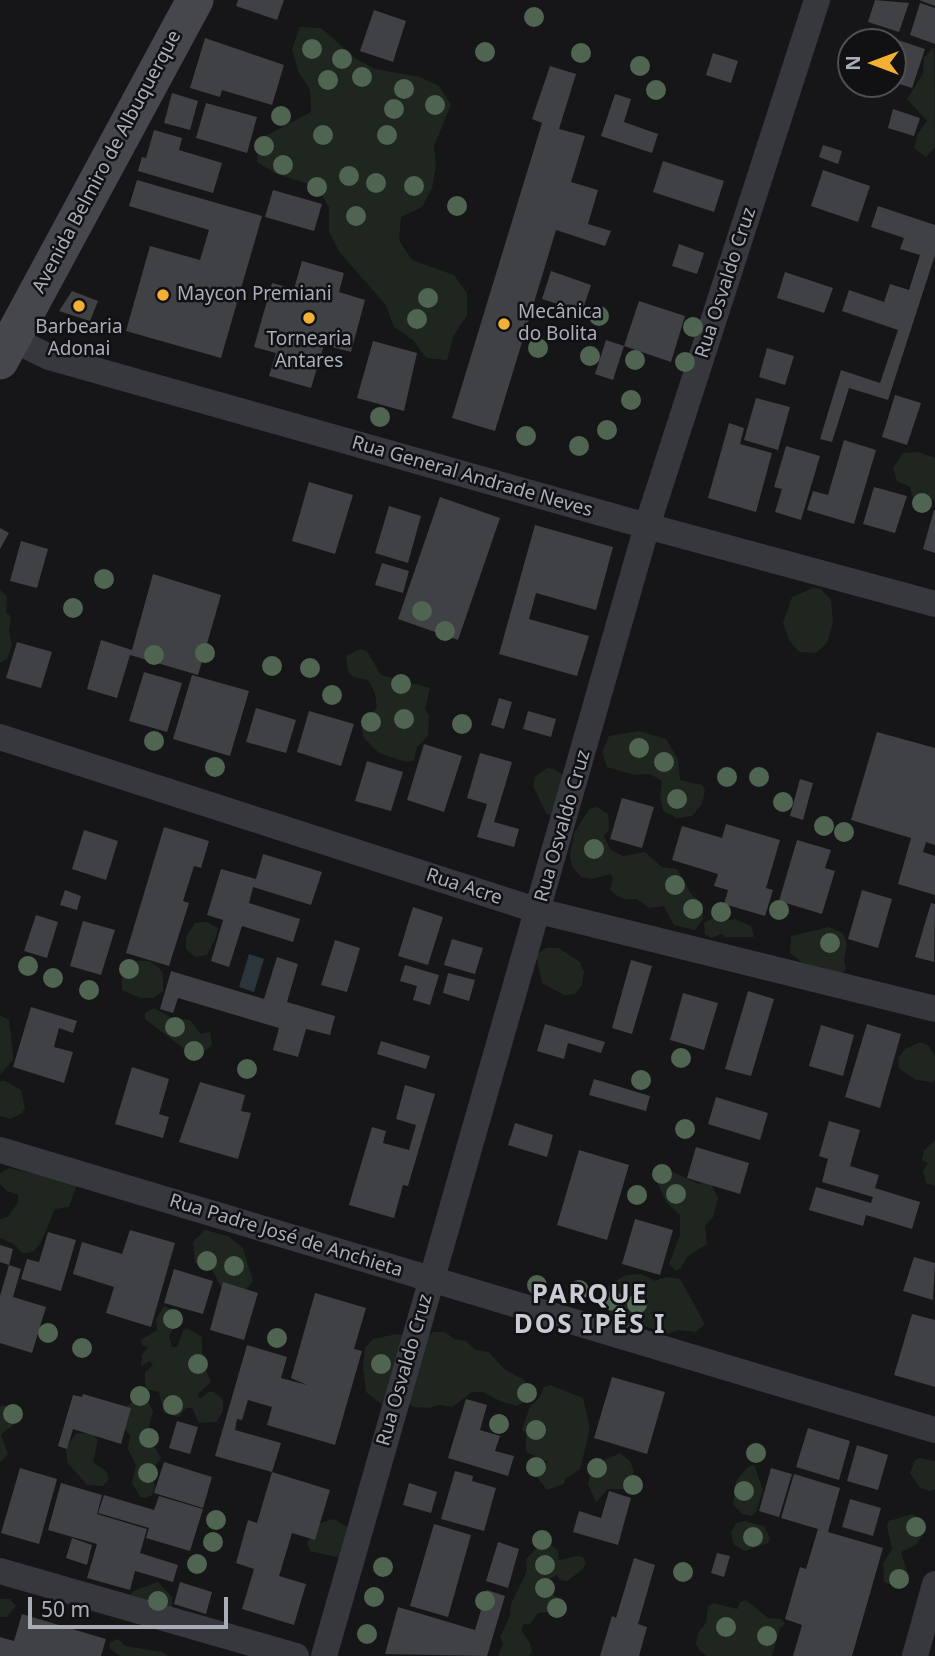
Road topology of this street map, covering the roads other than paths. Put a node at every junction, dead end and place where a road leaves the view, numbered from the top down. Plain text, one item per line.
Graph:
1 (195, 0) edge
2 (817, 0) edge
3 (4, 346) edge
4 (646, 526) junction
5 (935, 604) edge
6 (0, 737) edge
7 (539, 911) junction
8 (935, 1009) edge
9 (0, 1150) edge
10 (432, 1279) junction
11 (935, 1430) edge
12 (0, 1571) edge
13 (935, 1584) edge
14 (296, 1656) edge
15 (324, 1656) edge
16 (915, 1656) edge

1 - 3 main road, Avenida Belmiro de Albuquerque
2 - 4 street, Rua Osvaldo Cruz
3 - 4 street, Rua General Andrade Neves
4 - 5 street, Rua General Andrade Neves
4 - 7 street, Rua Osvaldo Cruz
6 - 7 street, Rua Acre
7 - 8 street, Rua Acre
7 - 10 street, Rua Osvaldo Cruz
9 - 10 street, Rua Padre José de Anchieta
10 - 11 street, Rua Padre José de Anchieta
10 - 15 street, Rua Osvaldo Cruz
12 - 14 street
13 - 16 street

